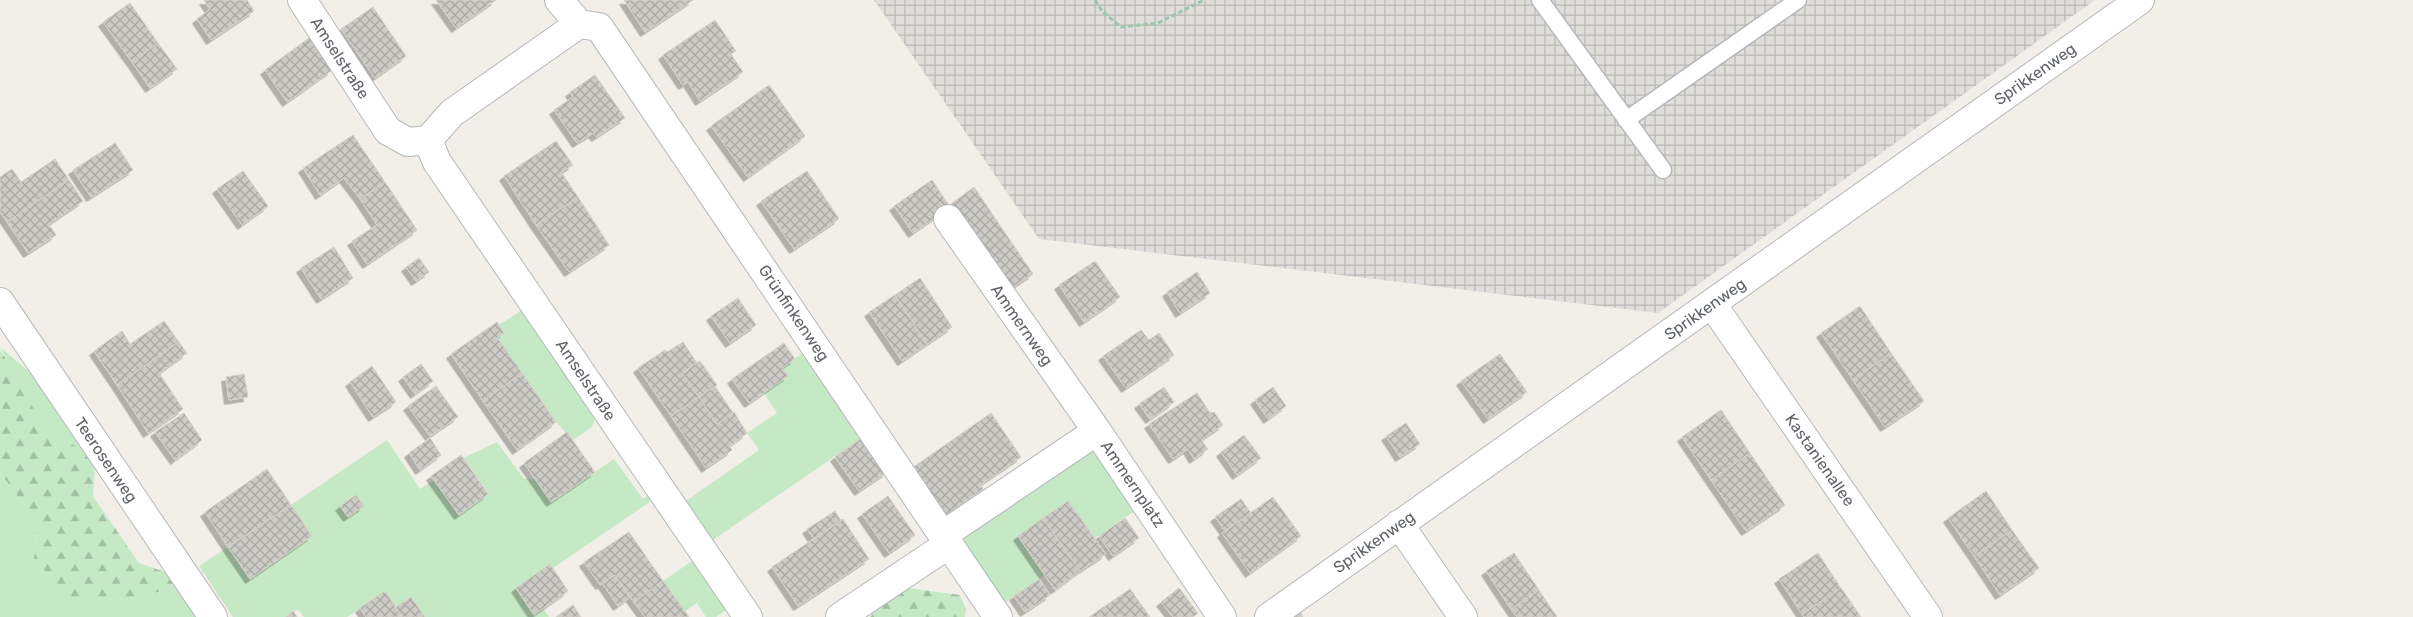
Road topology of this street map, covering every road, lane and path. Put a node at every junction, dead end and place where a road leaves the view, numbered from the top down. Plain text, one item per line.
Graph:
1 (302, 0) edge
2 (558, 0) edge
3 (1095, 0) edge
4 (1204, 0) edge
5 (1540, 0) edge
6 (1798, 0) edge
7 (2140, 0) edge
8 (579, 24) junction
9 (1626, 120) junction
10 (428, 140) junction
11 (1663, 170) dead end
12 (948, 219) dead end
13 (0, 302) edge
14 (1712, 304) junction
15 (1097, 431) junction
16 (1399, 524) junction
17 (946, 539) junction
18 (212, 617) edge
19 (748, 617) edge
20 (840, 617) edge
21 (998, 617) edge
22 (1222, 617) edge
23 (1269, 617) edge
24 (1463, 617) edge
25 (1928, 617) edge

1 - 10 street, Amselstraße
2 - 8 street
3 - 4 path
5 - 9 lane
6 - 9 lane
7 - 14 street, Sprikkenweg
8 - 10 street
8 - 17 street, Grünfinkenweg
9 - 11 lane
10 - 19 street, Amselstraße
12 - 15 street, Ammernweg
13 - 18 street, Teerosenweg
14 - 16 street, Sprikkenweg
14 - 25 street, Kastanienallee
15 - 17 street, Ammernplatz
15 - 22 street, Ammernplatz
16 - 23 street, Sprikkenweg
16 - 24 street
17 - 20 street, Ammernplatz
17 - 21 street, Grünfinkenweg

